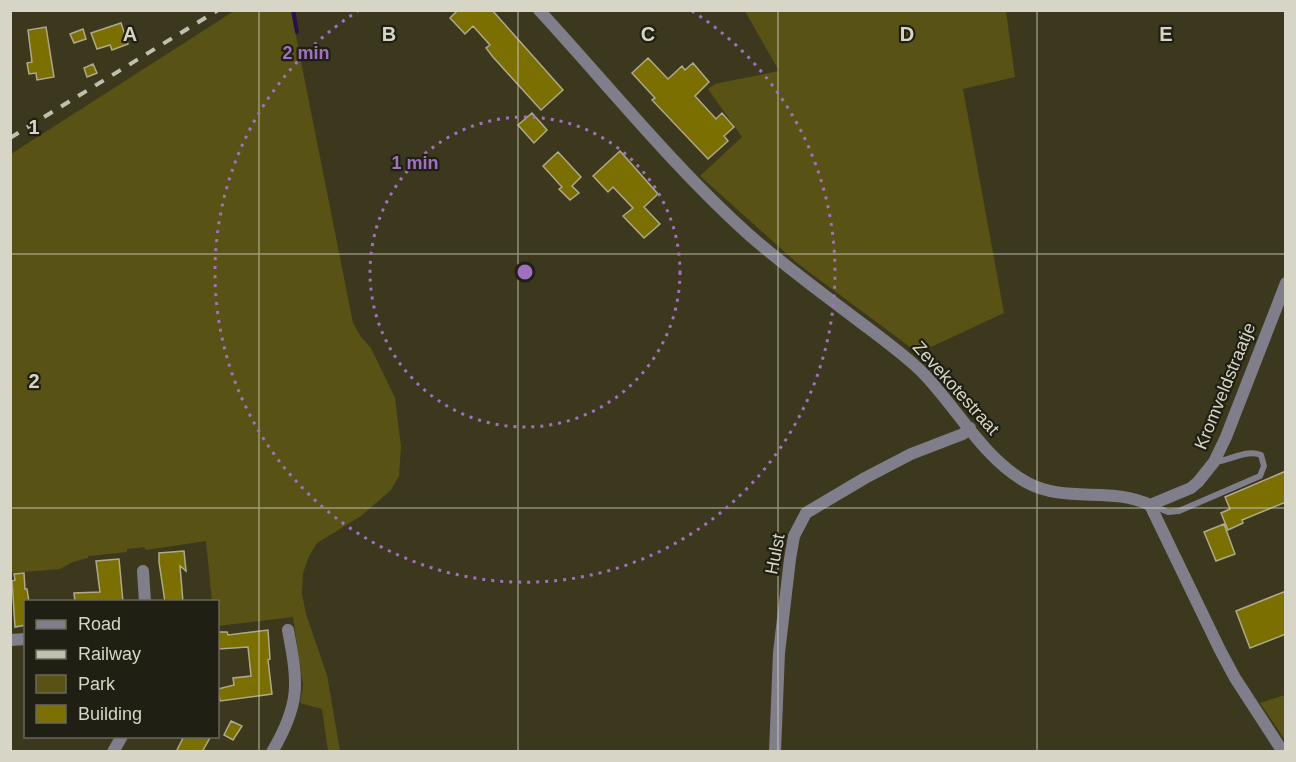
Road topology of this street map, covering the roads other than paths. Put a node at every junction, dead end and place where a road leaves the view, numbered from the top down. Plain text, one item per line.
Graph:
1 (539, 10) edge
2 (1286, 283) edge
3 (970, 428) junction
4 (1214, 462) junction
5 (1150, 505) junction
6 (143, 571) dead end
7 (145, 600) edge
8 (288, 630) dead end
9 (272, 752) edge
10 (775, 752) edge
11 (1283, 752) edge

1 - 3 street, Zevekotestraat
2 - 4 street, Kromveldstraatje
3 - 5 street, Zevekotestraat
3 - 10 street, Hulst
4 - 5 street, Kromveldstraatje
4 - 5 lane
5 - 11 street
6 - 7 street
8 - 9 street

